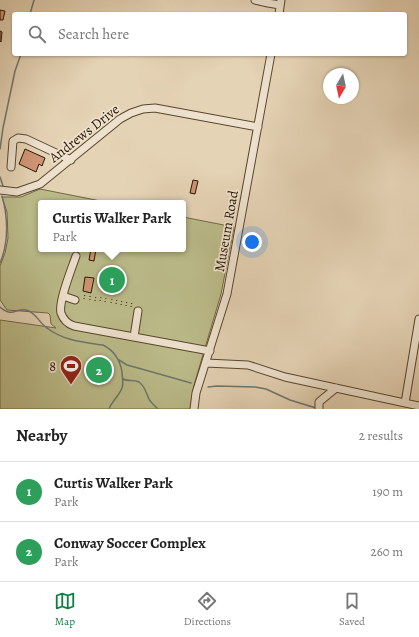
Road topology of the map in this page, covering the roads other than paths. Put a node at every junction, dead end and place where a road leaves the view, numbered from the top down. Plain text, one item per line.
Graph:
1 (254, 0) edge
2 (268, 1) edge
3 (281, 2) edge
4 (279, 12) edge
5 (271, 56) edge
6 (258, 127) junction
7 (71, 160) junction
8 (11, 167) dead end
9 (0, 190) edge
10 (76, 256) dead end
11 (63, 296) junction
12 (76, 300) dead end
13 (138, 311) dead end
14 (419, 319) edge
15 (134, 337) junction
16 (210, 351) junction
17 (206, 363) junction
18 (336, 388) junction
19 (405, 403) junction
20 (419, 406) edge
21 (194, 409) edge
22 (319, 409) edge

1 - 2 street
2 - 3 street
3 - 4 street
5 - 6 street, Museum Road
6 - 7 street, Andrews Drive
6 - 16 street, Museum Road
7 - 8 street
7 - 9 street, Andrews Drive
10 - 11 street
11 - 12 street
11 - 15 street
13 - 15 street
14 - 19 street
15 - 16 street
16 - 17 street, Museum Road
17 - 18 street
17 - 21 street, Museum Road
18 - 19 street
18 - 22 street
19 - 20 street

